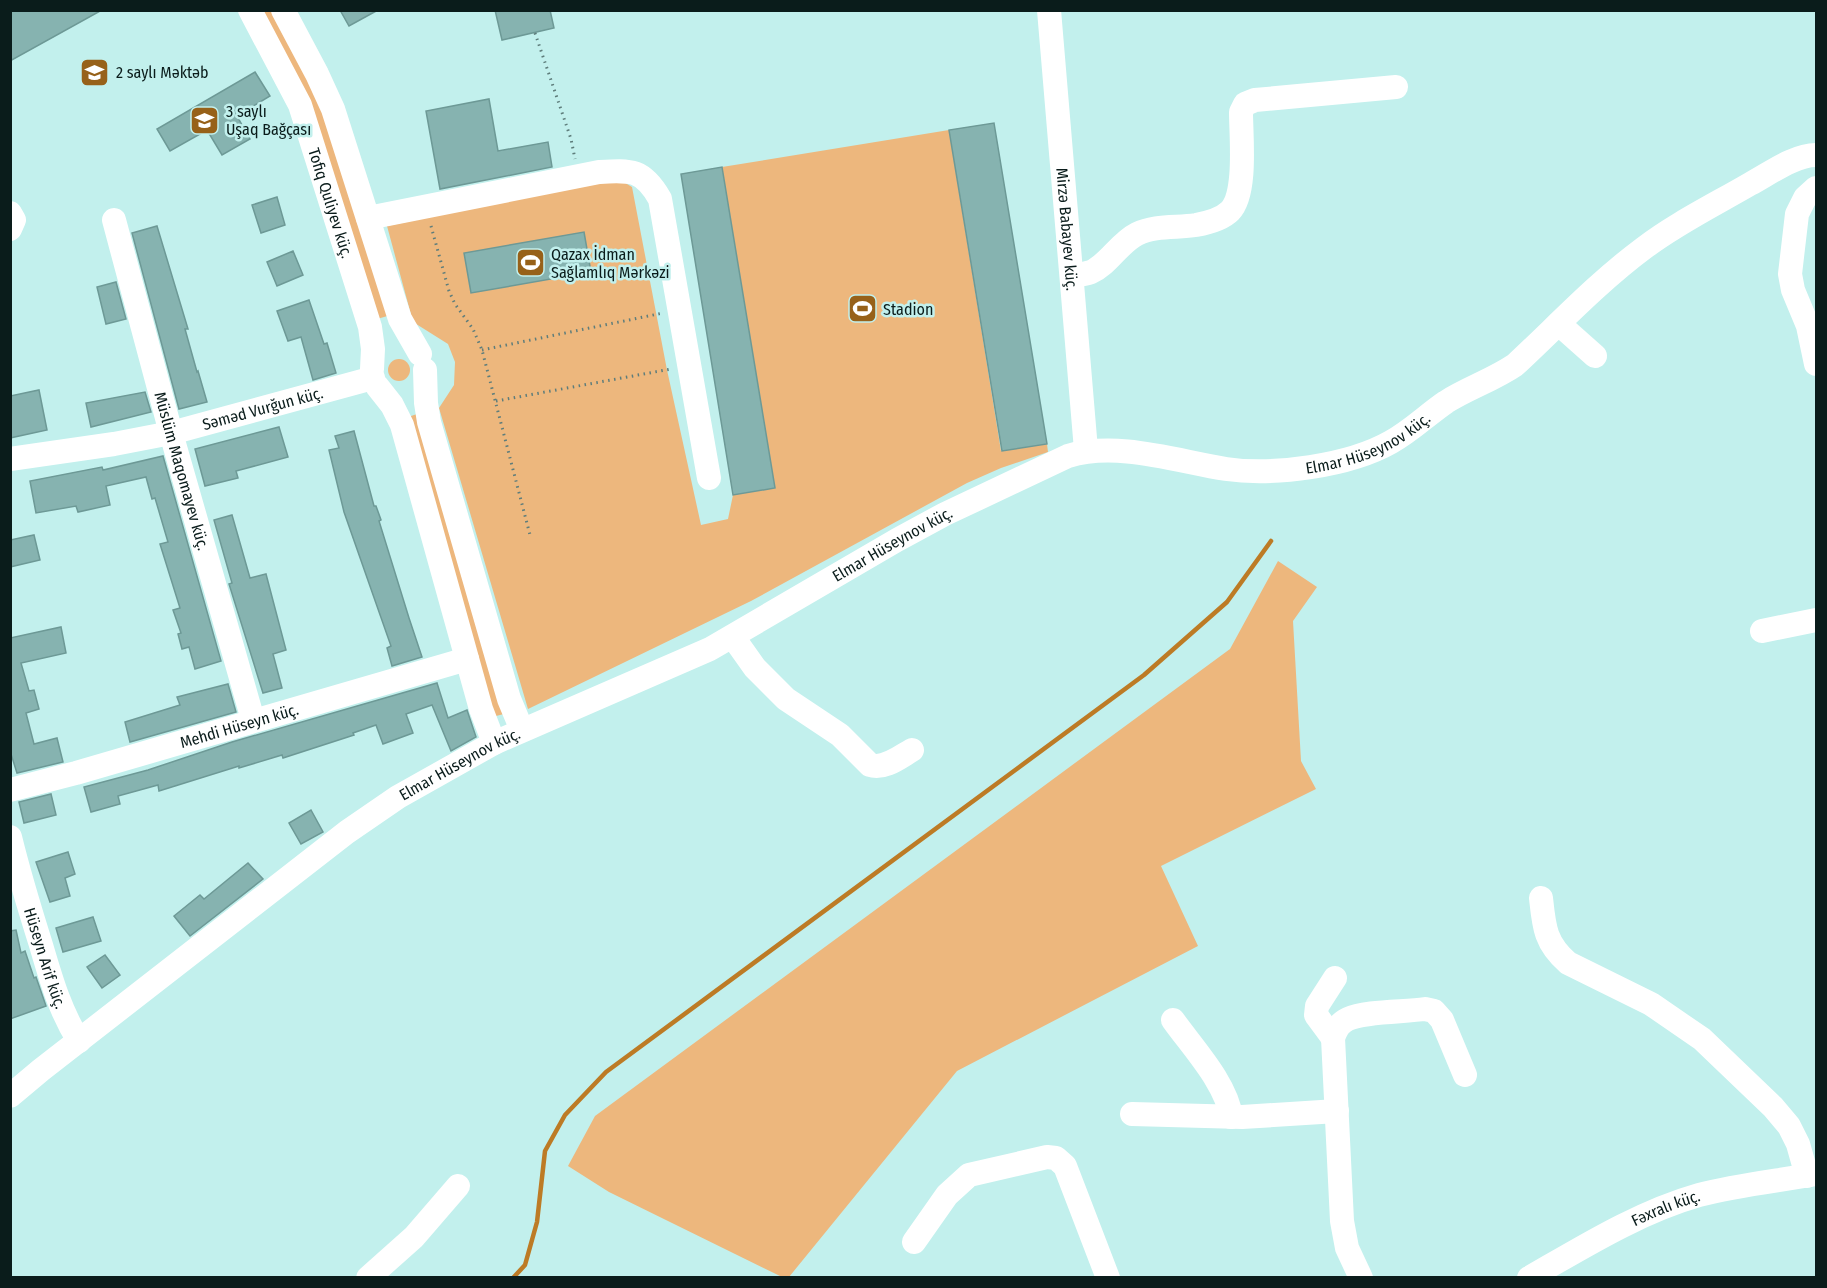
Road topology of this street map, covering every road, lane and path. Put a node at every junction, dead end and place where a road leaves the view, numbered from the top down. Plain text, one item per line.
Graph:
1 (250, 10) edge
2 (283, 10) edge
3 (1049, 10) edge
4 (535, 33) dead end
5 (1396, 87) dead end
6 (1816, 155) edge
7 (578, 176) junction
8 (1816, 188) edge
9 (426, 207) junction
10 (10, 213) edge
11 (368, 218) junction
12 (114, 220) dead end
13 (10, 229) edge
14 (1073, 276) junction
15 (680, 310) junction
16 (1559, 324) junction
17 (482, 350) junction
18 (1815, 351) edge
19 (1595, 356) dead end
20 (423, 362) junction
21 (690, 366) junction
22 (374, 378) junction
23 (496, 401) junction
24 (171, 433) junction
25 (1086, 450) junction
26 (10, 459) edge
27 (709, 478) dead end
28 (530, 535) dead end
29 (1816, 620) edge
30 (1762, 631) dead end
31 (733, 637) junction
32 (467, 659) junction
33 (253, 720) junction
34 (522, 730) junction
35 (494, 743) junction
36 (912, 750) dead end
37 (10, 790) edge
38 (10, 837) edge
39 (1541, 898) dead end
40 (1335, 978) dead end
41 (1173, 1020) dead end
42 (1333, 1038) junction
43 (79, 1041) junction
44 (1465, 1075) dead end
45 (10, 1096) edge
46 (1337, 1111) junction
47 (1132, 1114) dead end
48 (1231, 1118) junction
49 (1812, 1175) edge
50 (458, 1186) dead end
51 (914, 1242) dead end
52 (368, 1278) edge
53 (1108, 1278) edge
54 (1361, 1278) edge
55 (1529, 1278) edge

1 - 22 street, Tofiq Quliyev küç.
2 - 11 street, Tofiq Quliyev küç.
3 - 14 street, Mirzə Babayev küç.
4 - 7 path
5 - 14 street
6 - 16 street, Elmar Hüseynov küç.
7 - 9 street
7 - 15 street
8 - 18 street
9 - 11 street
9 - 17 path
10 - 13 street
11 - 20 street, Tofiq Quliyev küç.
12 - 24 street, Müslüm Maqomayev küç.
14 - 25 street, Mirzə Babayev küç.
15 - 17 path
15 - 21 street
16 - 19 street
16 - 25 street, Elmar Hüseynov küç.
17 - 23 path
20 - 22 street
20 - 22 street
20 - 34 street
21 - 23 path
21 - 27 street
22 - 24 street, Səməd Vurğun küç.
22 - 32 street
23 - 28 path
24 - 26 street, Səməd Vurğun küç.
24 - 33 street, Müslüm Maqomayev küç.
25 - 31 street, Elmar Hüseynov küç.
29 - 30 street
31 - 34 street, Elmar Hüseynov küç.
31 - 36 street
32 - 33 street, Mehdi Hüseyn küç.
32 - 35 street
33 - 37 street, Mehdi Hüseyn küç.
34 - 35 street, Elmar Hüseynov küç.
35 - 43 street, Elmar Hüseynov küç.
38 - 43 street, Hüseyn Arif küç.
39 - 49 street
40 - 42 street
41 - 48 street
42 - 44 street
42 - 46 street
43 - 45 street, Elmar Hüseynov küç.
46 - 48 street
46 - 54 street
47 - 48 street
49 - 55 street, Fəxralı küç.
50 - 52 street
51 - 53 street

